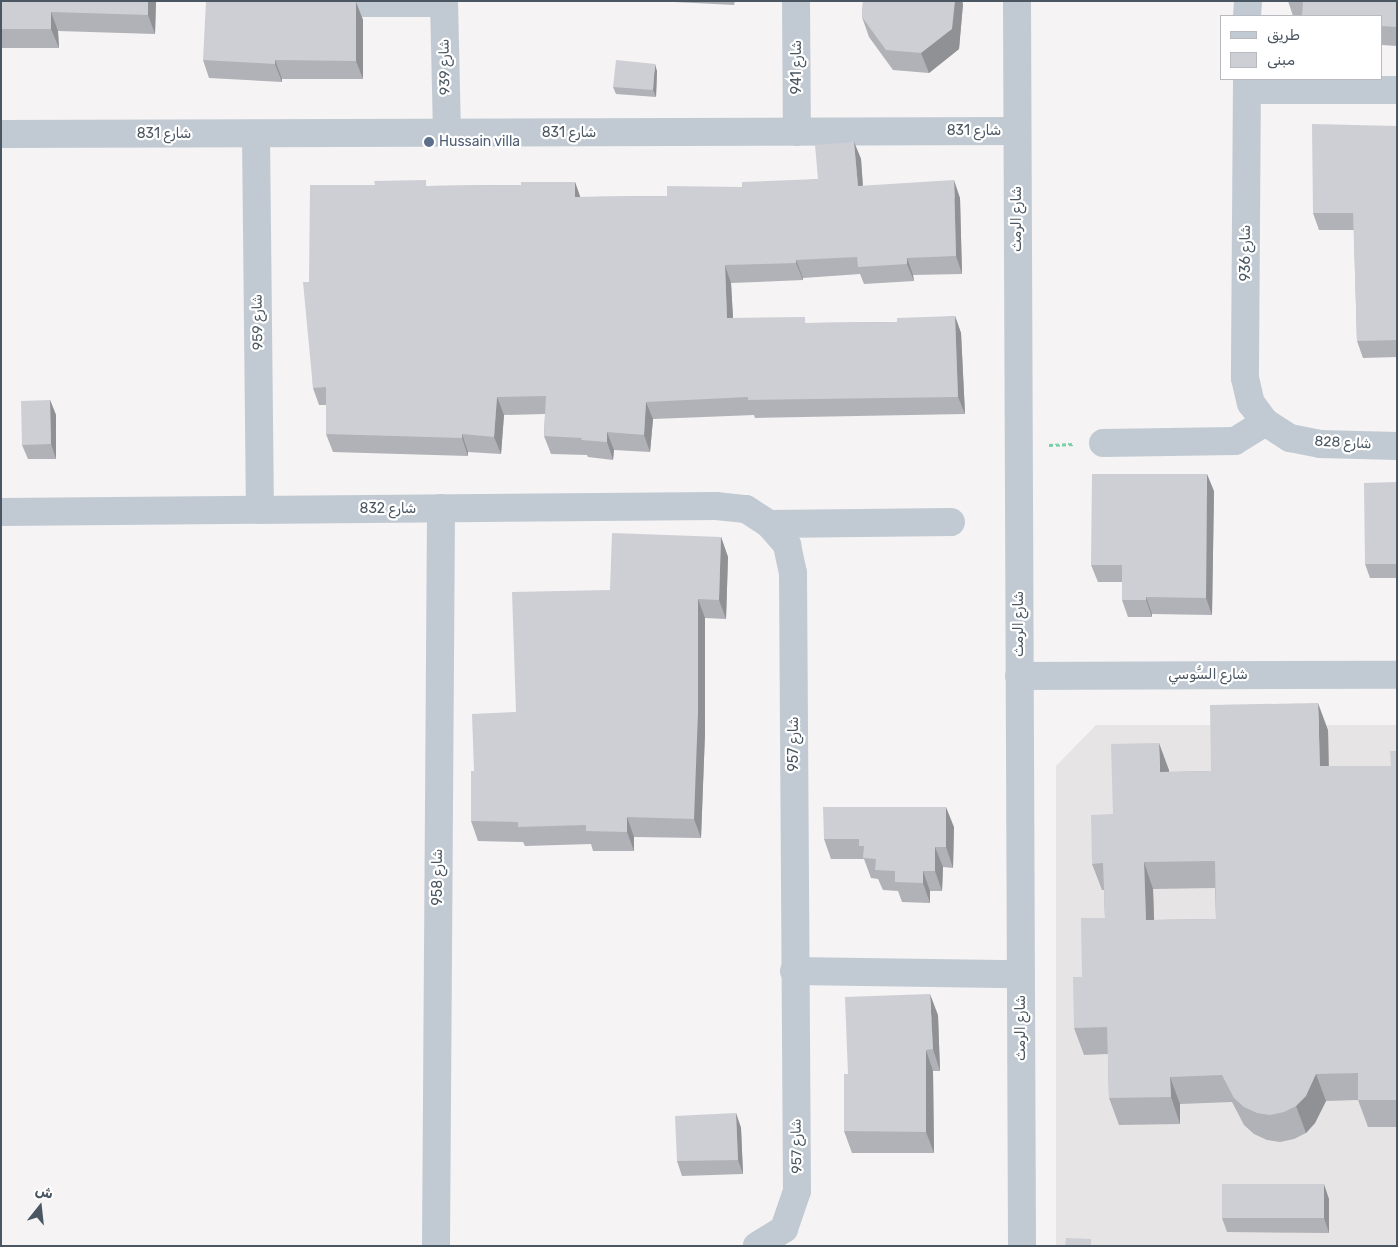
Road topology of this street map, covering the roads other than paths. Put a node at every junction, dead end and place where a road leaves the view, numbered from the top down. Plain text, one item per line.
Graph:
1 (796, 1) edge
2 (1017, 1) edge
3 (1248, 1) edge
4 (444, 2) edge
5 (292, 3) edge
6 (1248, 15) edge
7 (1247, 84) edge
8 (1397, 90) edge
9 (1017, 131) junction
10 (797, 132) junction
11 (447, 133) junction
12 (1, 134) edge
13 (256, 134) junction
14 (1265, 422) junction
15 (1103, 443) road end
16 (1397, 446) edge
17 (441, 508) junction
18 (260, 509) junction
19 (1, 512) edge
20 (951, 522) dead end
21 (769, 524) junction
22 (1397, 675) edge
23 (1020, 676) junction
24 (794, 971) junction
25 (1021, 974) junction
26 (436, 1246) edge
27 (757, 1246) edge
28 (1022, 1246) edge

1 - 10 street, شارع 941
2 - 9 street, شارع الرمث
3 - 6 street
4 - 5 street
4 - 11 street, شارع 939
7 - 8 street
7 - 14 street, شارع 936
9 - 10 street, شارع 831
9 - 23 street, شارع الرمث
10 - 11 street, شارع 831
11 - 13 street, شارع 831
12 - 13 street, شارع 831
13 - 18 street, شارع 959
14 - 15 street
14 - 16 street, شارع 828
17 - 18 street, شارع 832
17 - 21 street, شارع 832
17 - 26 street, شارع 958
18 - 19 street, شارع 832
20 - 21 street
21 - 24 street, شارع 957
22 - 23 street, شارع السُّوسي
23 - 25 street, شارع الرمث
24 - 25 street
24 - 27 street, شارع 957
25 - 28 street, شارع الرمث

